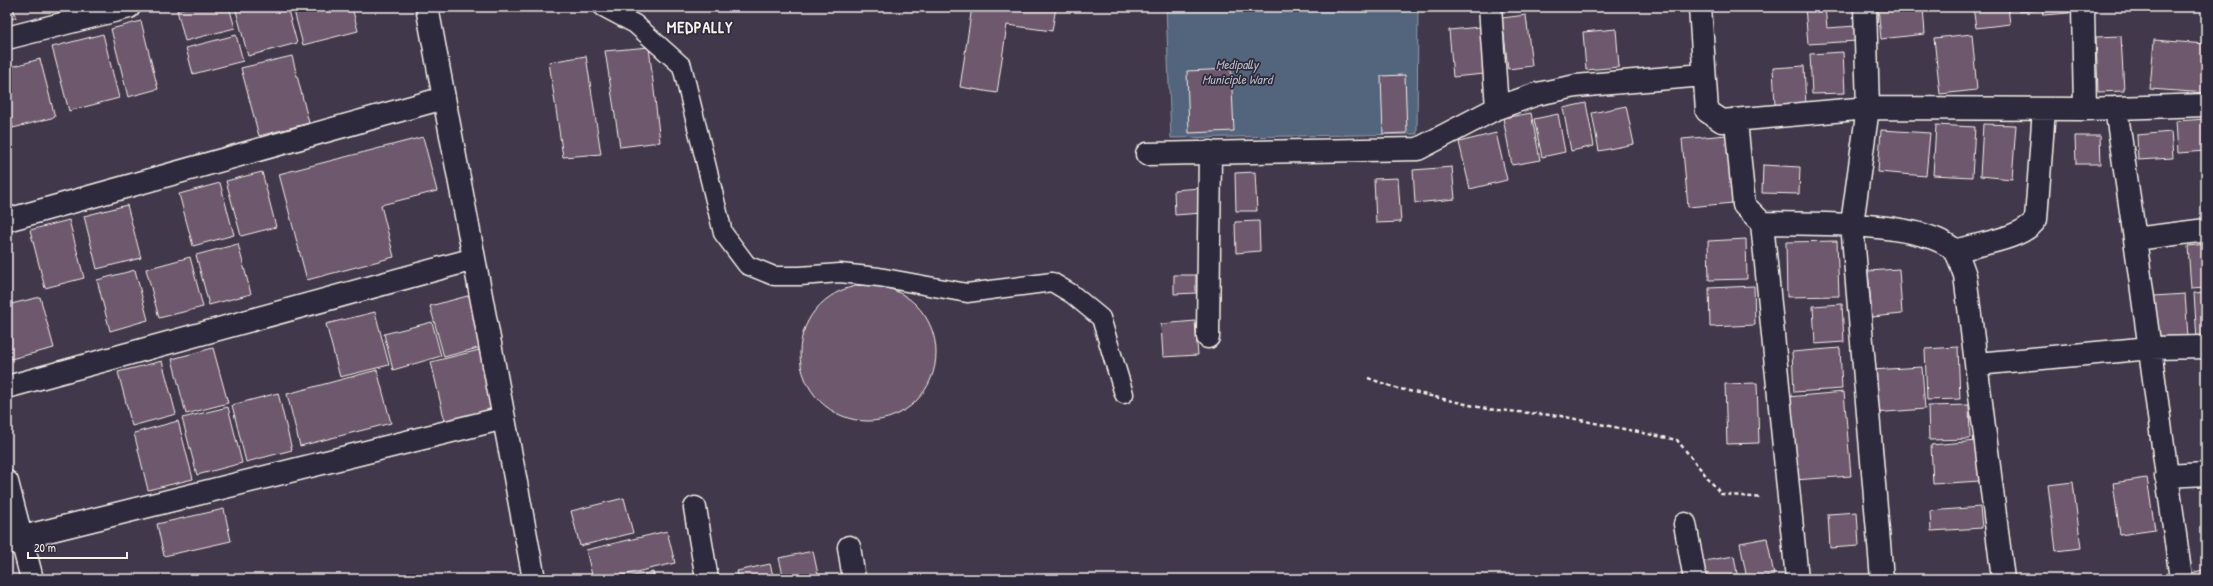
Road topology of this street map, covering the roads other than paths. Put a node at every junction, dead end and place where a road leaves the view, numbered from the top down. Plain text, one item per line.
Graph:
1 (129, 7) edge
2 (427, 7) edge
3 (603, 7) edge
4 (1490, 7) edge
5 (1700, 7) edge
6 (1865, 7) edge
7 (2083, 7) edge
8 (7, 38) edge
9 (1704, 75) junction
10 (444, 98) junction
11 (2206, 106) edge
12 (1497, 108) junction
13 (1868, 108) junction
14 (2116, 108) junction
15 (2044, 109) junction
16 (2085, 109) junction
17 (1736, 121) junction
18 (1210, 152) junction
19 (1147, 154) dead end
20 (7, 220) edge
21 (1762, 224) junction
22 (1852, 224) junction
23 (2206, 230) edge
24 (2135, 239) junction
25 (1955, 250) junction
26 (474, 259) junction
27 (1208, 337) dead end
28 (2206, 347) edge
29 (2150, 348) junction
30 (1977, 364) junction
31 (7, 387) edge
32 (1124, 394) dead end
33 (504, 418) junction
34 (2206, 474) edge
35 (2166, 476) junction
36 (7, 482) edge
37 (695, 508) dead end
38 (1685, 524) dead end
39 (15, 540) edge
40 (849, 547) dead end
41 (32, 579) edge
42 (534, 579) edge
43 (707, 579) edge
44 (854, 579) edge
45 (1695, 579) edge
46 (1797, 579) edge
47 (1882, 579) edge
48 (2003, 579) edge
49 (2181, 579) edge

1 - 8 street
2 - 10 street
3 - 32 lane
4 - 12 street
5 - 9 street
6 - 13 street
7 - 16 street
9 - 12 street
9 - 17 street
10 - 20 street
10 - 26 street
11 - 14 street
12 - 18 street
13 - 15 street
13 - 17 street
13 - 22 street
14 - 16 street
14 - 24 street
15 - 16 street
15 - 25 street
17 - 21 street
18 - 19 street
18 - 27 street
21 - 22 street
21 - 46 street
22 - 25 street
22 - 47 street
23 - 24 street
24 - 29 street
25 - 30 street
26 - 31 street
26 - 33 street
28 - 29 street
29 - 30 street
29 - 35 street
30 - 48 street
33 - 39 street
33 - 42 street
34 - 35 street
35 - 49 street
36 - 39 street
37 - 43 street
38 - 45 street
39 - 41 street
40 - 44 street

